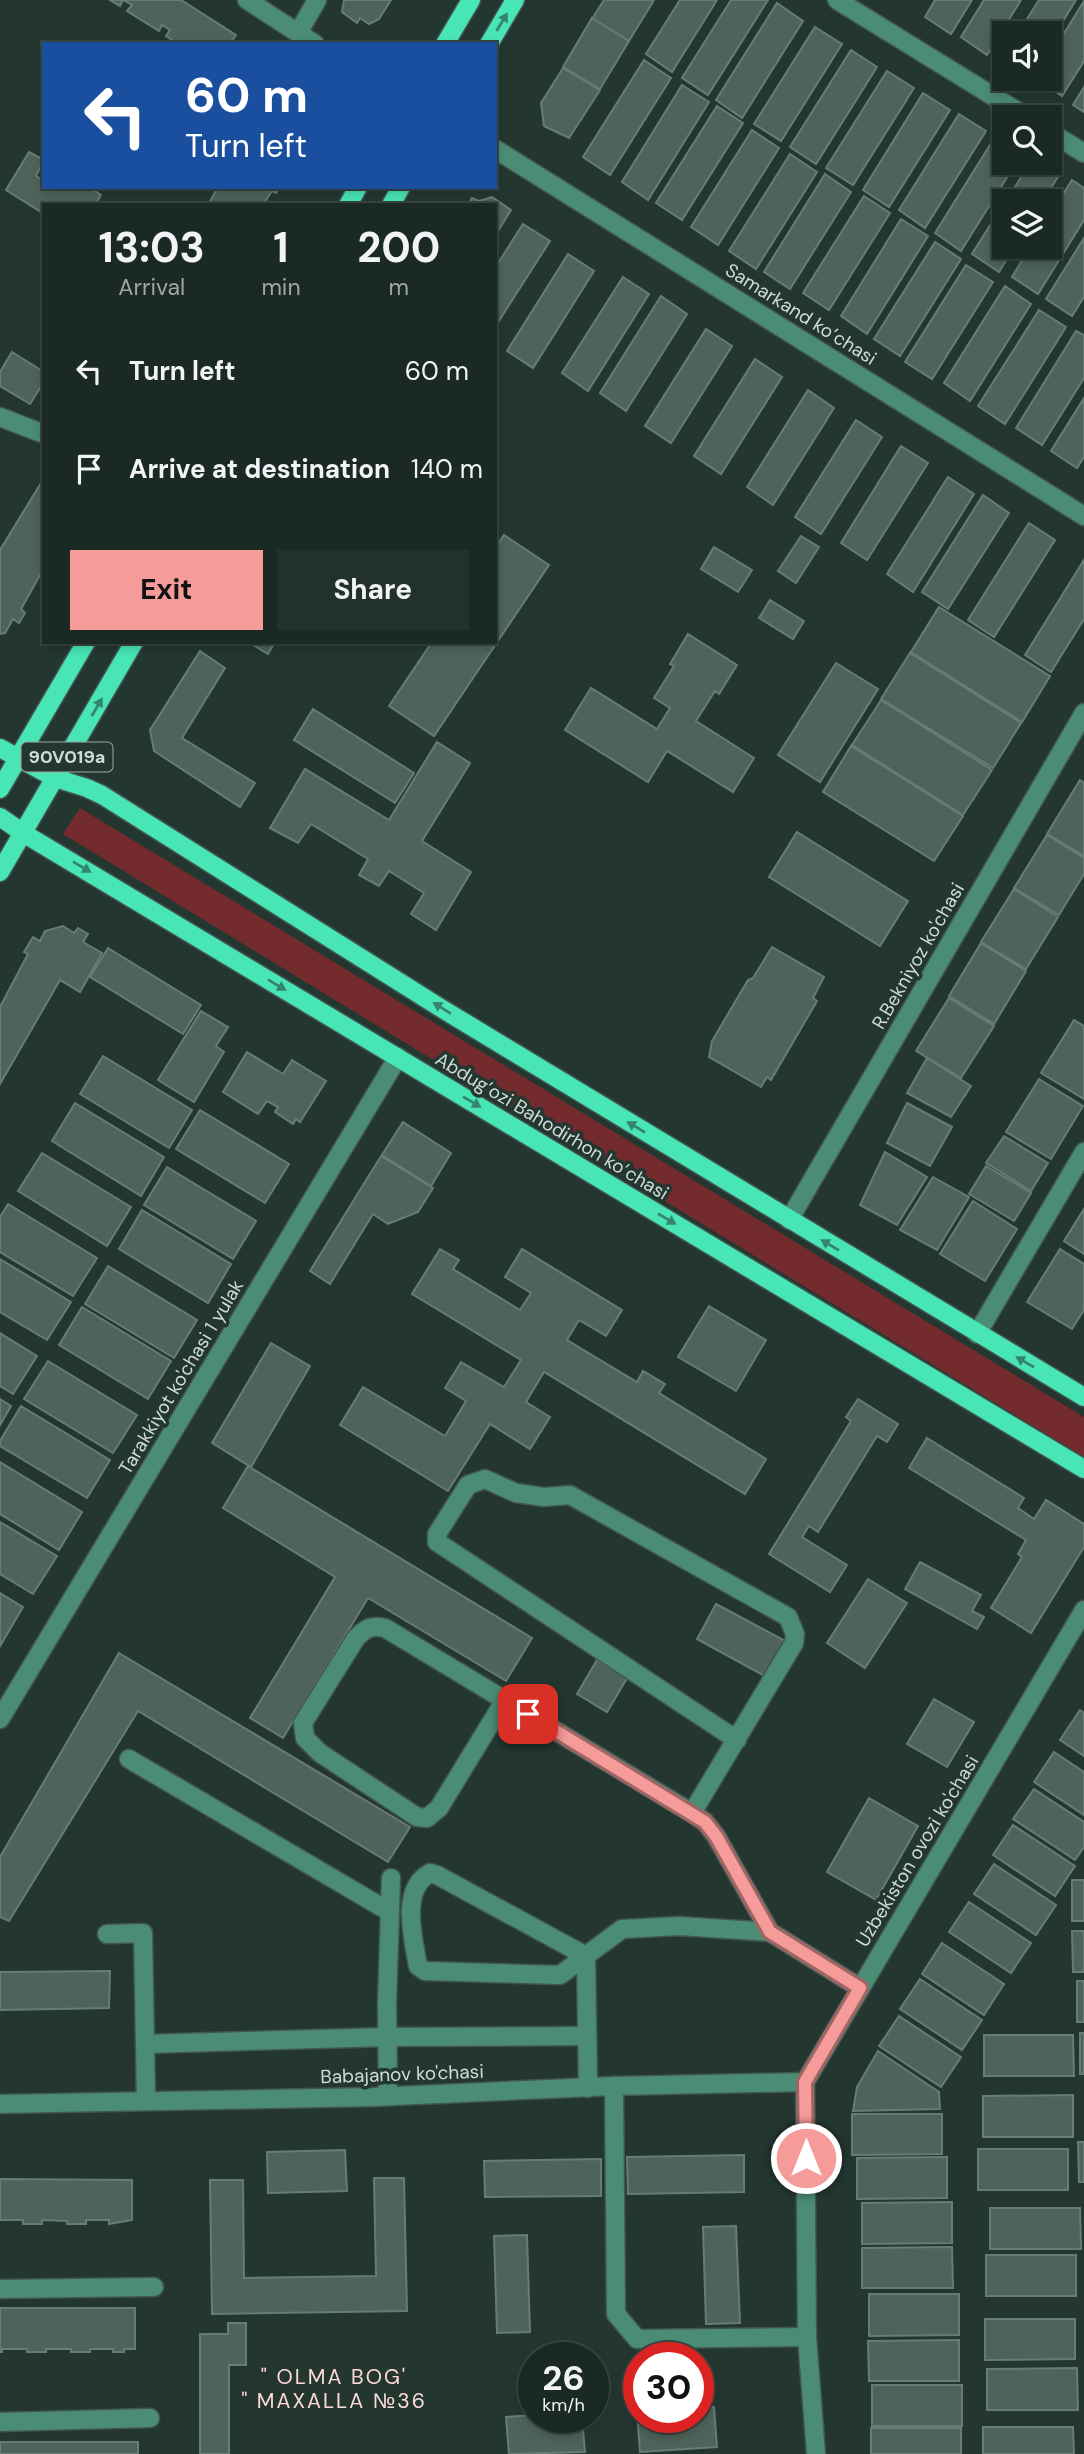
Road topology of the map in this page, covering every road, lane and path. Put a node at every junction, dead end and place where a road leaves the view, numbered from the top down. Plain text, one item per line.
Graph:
1 (247, 0) edge
2 (317, 0) edge
3 (471, 0) edge
4 (515, 0) edge
5 (837, 0) edge
6 (298, 33) junction
7 (312, 42) edge
8 (446, 42) edge
9 (490, 42) edge
10 (1008, 105) edge
11 (1062, 139) edge
12 (497, 150) edge
13 (1084, 153) edge
14 (0, 417) edge
15 (42, 433) edge
16 (1084, 516) edge
17 (85, 644) edge
18 (134, 644) edge
19 (1084, 713) edge
20 (0, 748) edge
21 (18, 759) junction
22 (55, 778) junction
23 (0, 789) edge
24 (0, 817) edge
25 (23, 833) junction
26 (0, 872) edge
27 (398, 1057) junction
28 (1084, 1152) edge
29 (789, 1220) junction
30 (977, 1334) junction
31 (1084, 1396) edge
32 (1084, 1469) edge
33 (1084, 1610) edge
34 (505, 1700) junction
35 (0, 1719) edge
36 (737, 1740) junction
37 (129, 1759) dead end
38 (692, 1813) junction
39 (391, 1878) dead end
40 (390, 1912) junction
41 (770, 1932) junction
42 (107, 1934) dead end
43 (586, 1956) junction
44 (860, 1988) junction
45 (587, 2036) junction
46 (388, 2037) junction
47 (145, 2044) junction
48 (805, 2082) junction
49 (614, 2086) junction
50 (588, 2088) junction
51 (388, 2096) junction
52 (146, 2101) junction
53 (0, 2104) edge
54 (154, 2287) dead end
55 (0, 2289) edge
56 (807, 2337) junction
57 (150, 2418) dead end
58 (0, 2422) edge
59 (816, 2454) edge

1 - 6 street
2 - 6 street
3 - 8 main road
9 -> 4 main road
5 - 10 street
6 - 7 street
11 - 13 street
12 - 16 street, Samarkand ko’chasi
14 - 15 street
17 - 21 main road, 90V019a
22 -> 18 main road, 90V019a
19 - 29 street, R.Bekniyoz ko'chasi
20 - 21 main road
21 - 22 main road
21 - 23 main road, 90V019a
22 - 25 main road, 90V019a
29 -> 22 main road
24 - 25 main road, Abdug’ozi Bahodirhon ko’chasi
25 - 26 main road, 90V019a
25 -> 27 main road, Abdug’ozi Bahodirhon ko’chasi
27 -> 32 main road, Abdug’ozi Bahodirhon ko’chasi
27 - 35 street, Tarakkiyot ko'chasi 1 yulak
28 - 30 street
30 -> 29 main road
31 -> 30 main road
33 - 44 street, Uzbekiston ovozi ko'chasi
34 - 34 street
34 - 38 street
36 - 36 street
36 - 38 street
37 - 40 street
38 - 41 street
39 - 40 street
40 - 46 street
41 - 43 street
41 - 44 street
42 - 47 street
43 - 43 street
43 - 45 street
44 - 48 street, Uzbekiston ovozi ko'chasi
45 - 46 street
45 - 50 street
46 - 47 street
46 - 51 street
47 - 52 street
48 - 49 street, Babajanov ko'chasi
48 - 56 street
49 - 50 street, Babajanov ko'chasi
49 - 56 street
50 - 51 street, Babajanov ko'chasi
51 - 52 street, Babajanov ko'chasi
52 - 53 street, Babajanov ko'chasi
54 - 55 street
56 - 59 street
57 - 58 street

